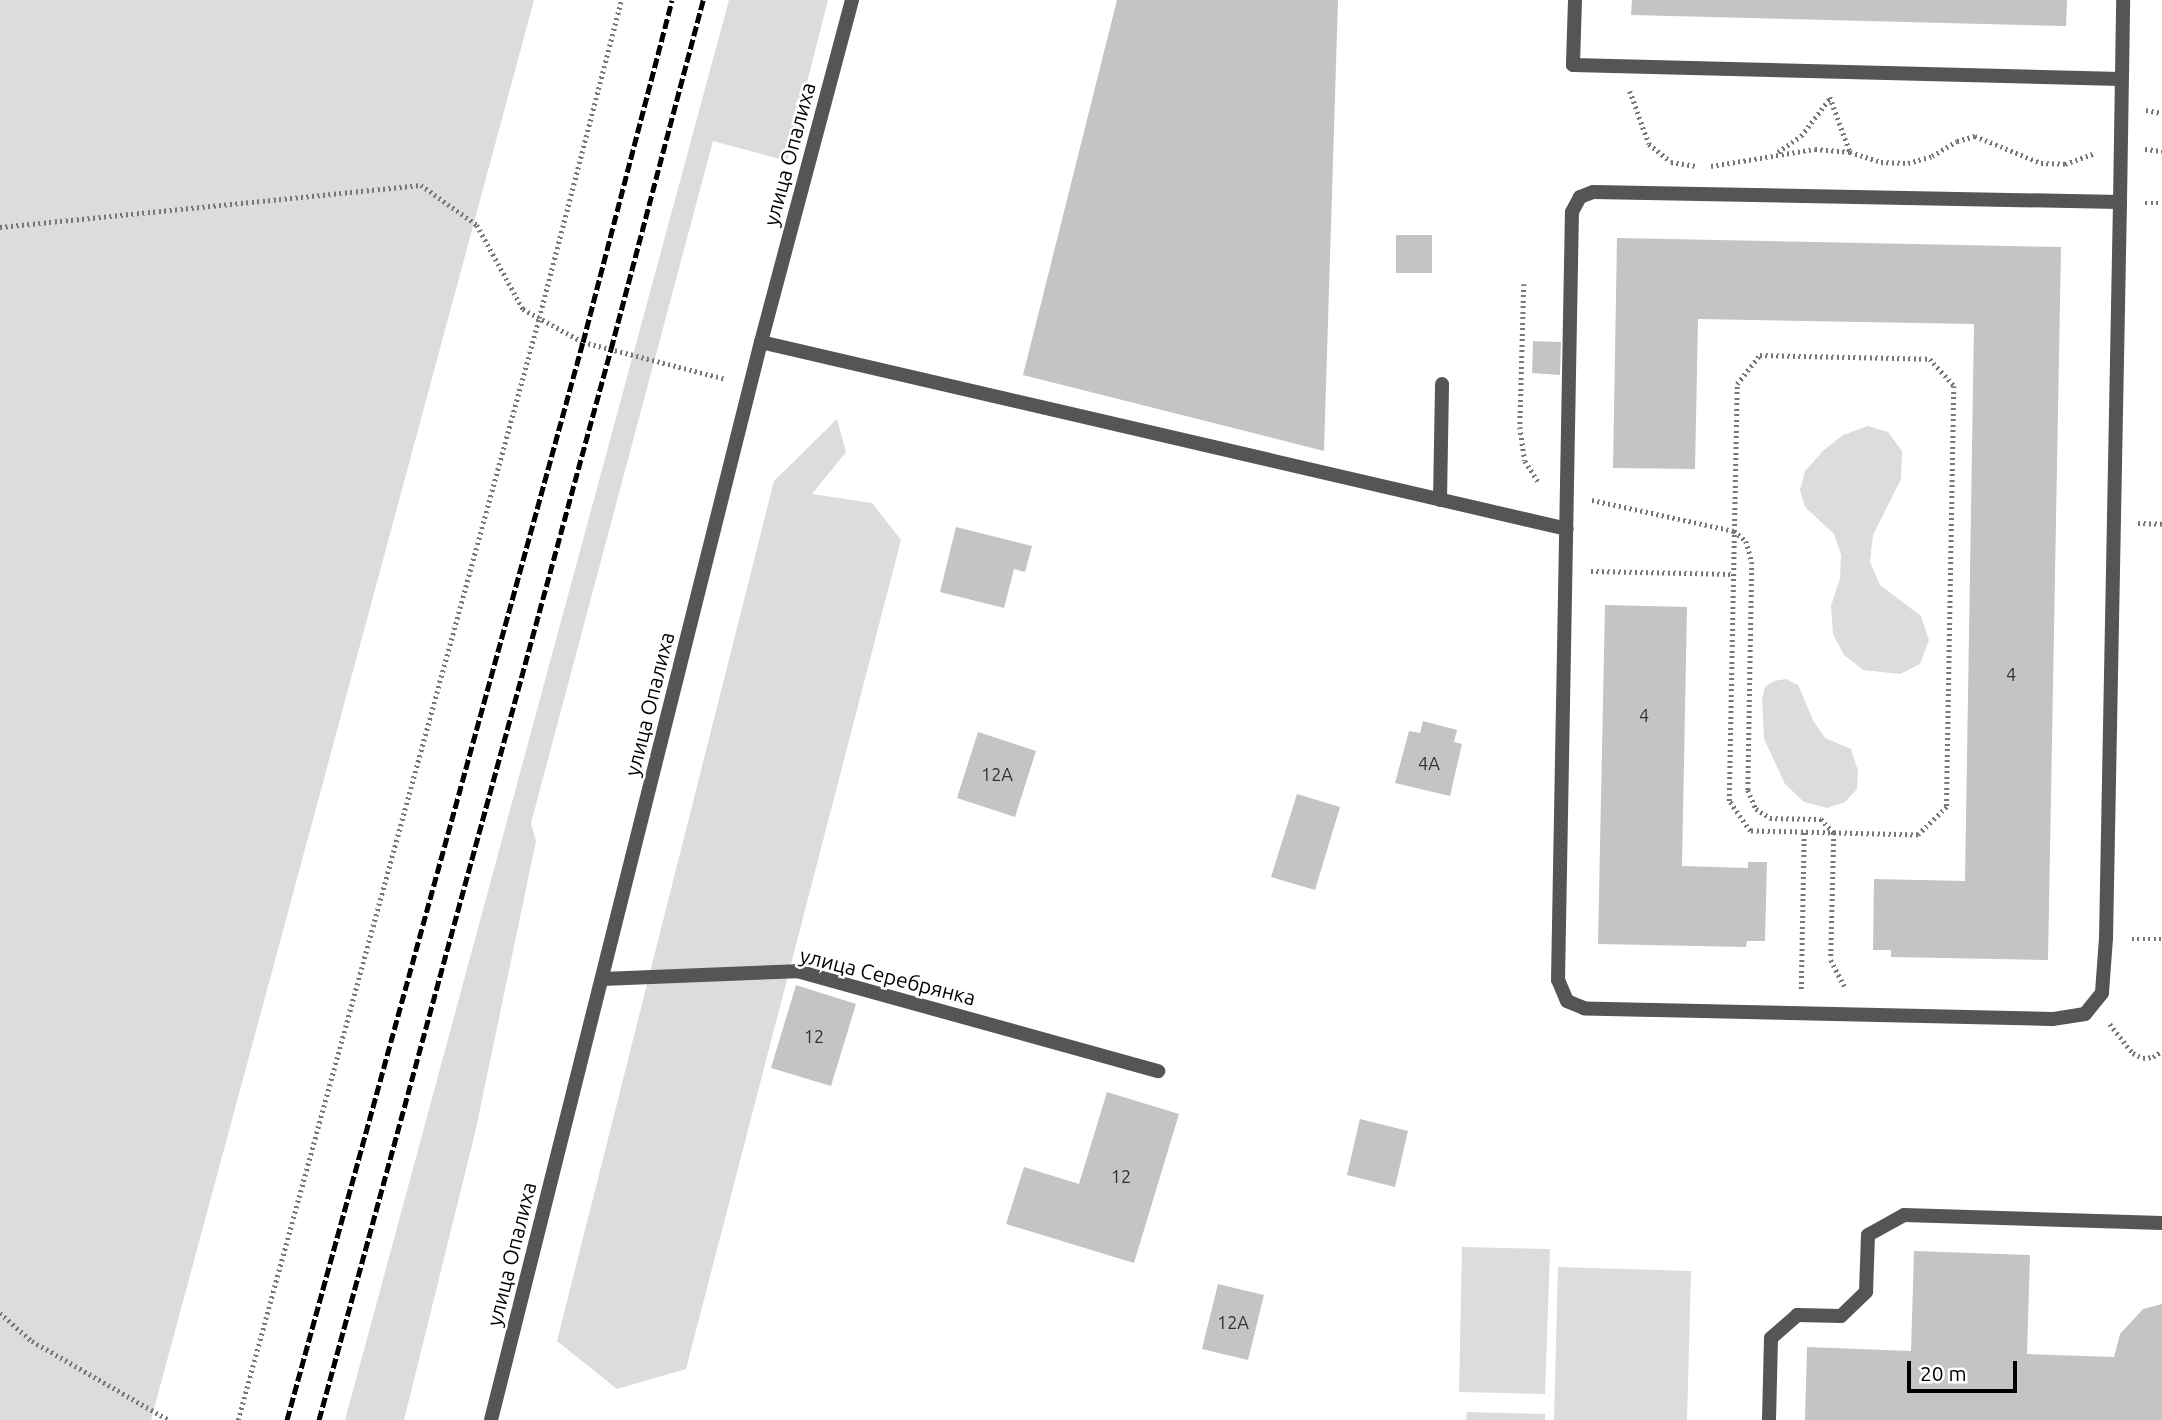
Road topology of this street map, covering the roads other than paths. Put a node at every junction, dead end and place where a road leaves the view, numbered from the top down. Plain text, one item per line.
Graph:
1 (852, 0) edge
2 (1575, 0) edge
3 (2123, 0) edge
4 (2121, 79) junction
5 (2120, 202) junction
6 (761, 342) junction
7 (1442, 384) dead end
8 (1440, 500) junction
9 (1567, 529) junction
10 (602, 979) junction
11 (1158, 1071) dead end
12 (2162, 1223) edge
13 (491, 1420) edge
14 (1769, 1420) edge

1 - 6 street, улица Опалиха
2 - 4 street
3 - 4 street
4 - 5 street
5 - 9 street
5 - 9 street
6 - 8 street
6 - 10 street, улица Опалиха
7 - 8 street
8 - 9 street
10 - 11 street, улица Серебрянка
10 - 13 street, улица Опалиха
12 - 14 street

